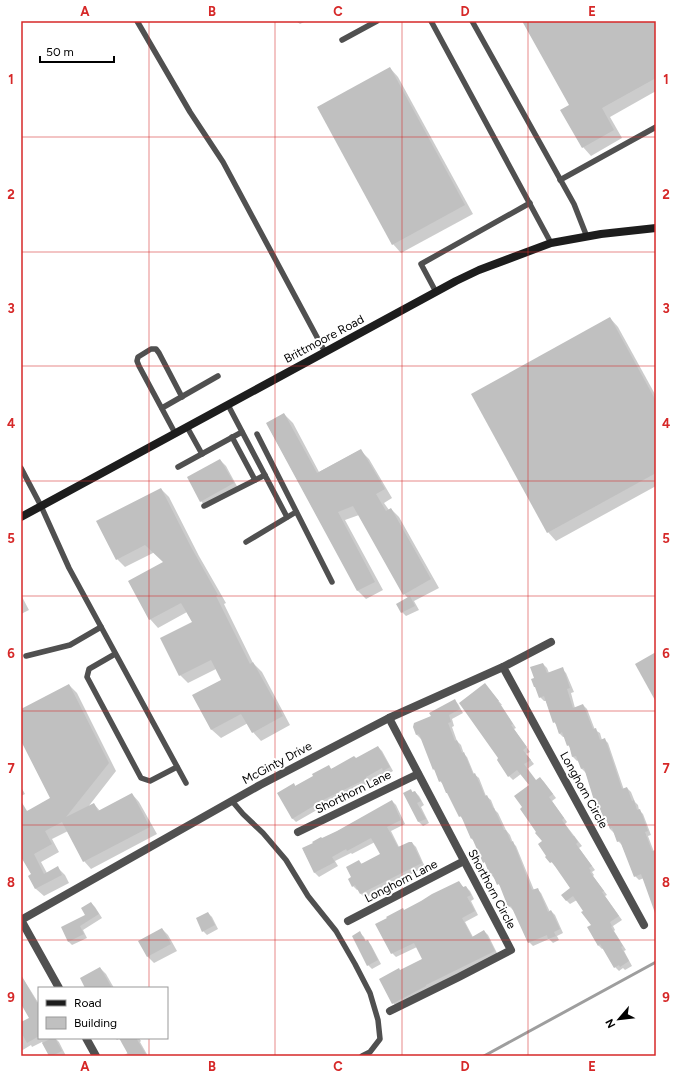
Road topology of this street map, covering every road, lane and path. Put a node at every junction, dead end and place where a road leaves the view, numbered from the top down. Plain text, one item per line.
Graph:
1 (137, 21) edge
2 (377, 21) edge
3 (431, 21) edge
4 (472, 21) edge
5 (342, 40) dead end
6 (656, 127) edge
7 (560, 180) junction
8 (530, 203) junction
9 (656, 228) edge
10 (587, 237) junction
11 (551, 243) junction
12 (436, 292) junction
13 (325, 352) junction
14 (218, 376) dead end
15 (182, 397) junction
16 (228, 405) junction
17 (162, 408) junction
18 (187, 427) junction
19 (242, 432) junction
20 (175, 433) junction
21 (257, 434) dead end
22 (232, 437) junction
23 (202, 454) junction
24 (178, 467) dead end
25 (21, 468) edge
26 (265, 474) junction
27 (255, 480) junction
28 (41, 506) junction
29 (204, 506) dead end
30 (296, 512) junction
31 (21, 517) edge
32 (287, 517) junction
33 (246, 542) dead end
34 (332, 582) dead end
35 (101, 627) junction
36 (551, 642) dead end
37 (115, 654) junction
38 (26, 656) dead end
39 (503, 667) junction
40 (389, 718) junction
41 (177, 767) junction
42 (418, 774) junction
43 (186, 783) dead end
44 (232, 801) junction
45 (298, 832) dead end
46 (464, 861) junction
47 (21, 920) edge
48 (348, 921) dead end
49 (644, 924) dead end
50 (58, 987) edge
51 (390, 1011) dead end
52 (87, 1039) edge
53 (96, 1056) edge
54 (362, 1056) edge

1 - 13 lane
2 - 5 lane
3 - 8 lane
4 - 7 lane
6 - 7 lane
7 - 10 lane
8 - 11 lane
8 - 12 lane
9 - 10 main road, Brittmoore Road
10 - 11 main road, Brittmoore Road
11 - 12 main road, Brittmoore Road
12 - 13 main road, Brittmoore Road
13 - 16 main road, Brittmoore Road
14 - 15 lane
15 - 17 lane
15 - 17 lane
16 - 18 main road, Brittmoore Road
16 - 19 lane
17 - 20 lane
18 - 20 main road, Brittmoore Road
18 - 23 lane
19 - 22 lane
19 - 26 lane
20 - 28 main road, Brittmoore Road
21 - 30 lane
22 - 23 lane
22 - 27 lane
23 - 24 lane
25 - 28 lane
26 - 27 lane
26 - 32 lane
27 - 29 lane
28 - 31 main road, Brittmoore Road
28 - 35 lane
30 - 32 lane
30 - 34 lane
32 - 33 lane
35 - 37 lane
35 - 38 lane
36 - 39 street, McGinty Drive
37 - 41 lane
37 - 41 lane
39 - 40 street, McGinty Drive
39 - 49 street, Longhorn Circle
40 - 42 street, Shorthorn Circle
40 - 44 street, McGinty Drive
41 - 43 lane
42 - 45 street, Shorthorn Lane
42 - 46 street, Shorthorn Circle
44 - 47 street, McGinty Drive
44 - 54 lane
46 - 48 street, Longhorn Lane
46 - 51 street, Shorthorn Circle
47 - 50 street
52 - 53 street

